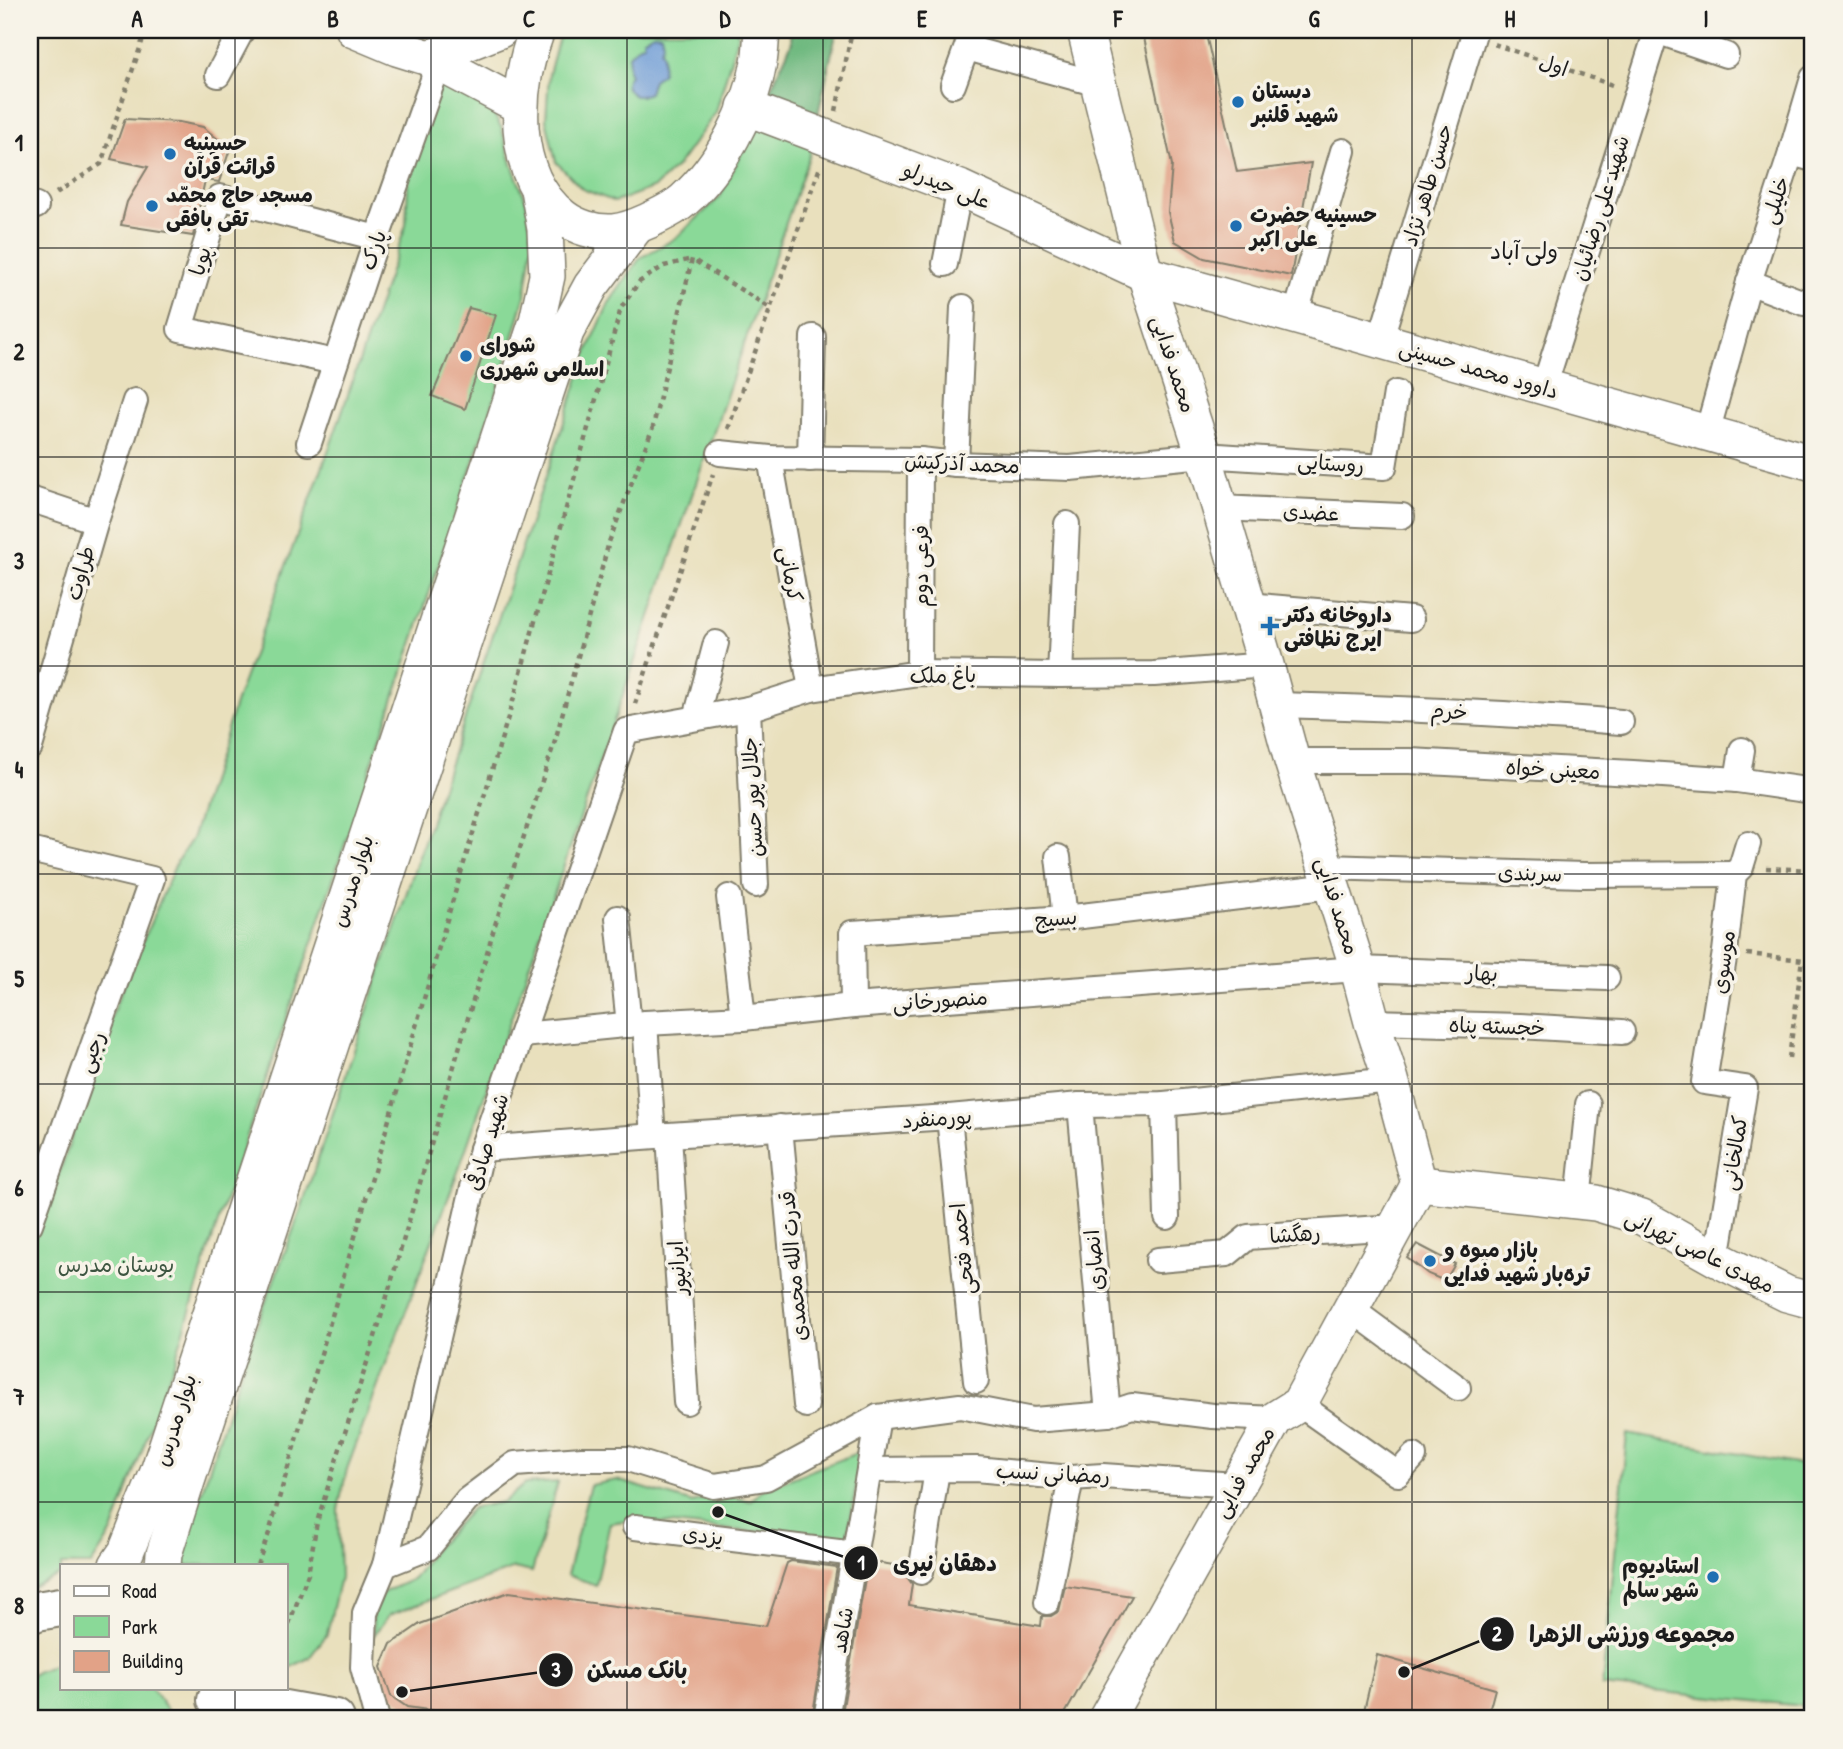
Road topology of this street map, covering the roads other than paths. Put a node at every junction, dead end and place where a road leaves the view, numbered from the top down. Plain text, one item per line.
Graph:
1 (242, 30) edge
2 (354, 30) edge
3 (500, 30) edge
4 (537, 30) edge
5 (762, 30) edge
6 (1085, 30) edge
7 (1657, 30) edge
8 (1474, 33) edge
9 (970, 39) edge
10 (1726, 55) dead end
11 (429, 58) junction
12 (218, 75) dead end
13 (1813, 78) edge
14 (1098, 84) junction
15 (953, 85) dead end
16 (520, 106) junction
17 (745, 107) junction
18 (1343, 151) dead end
19 (1802, 156) edge
20 (960, 188) junction
21 (538, 189) junction
22 (636, 227) junction
23 (377, 238) junction
24 (945, 264) dead end
25 (1145, 274) junction
26 (1749, 282) junction
27 (1804, 303) dead end
28 (964, 307) dead end
29 (1295, 317) junction
30 (813, 337) dead end
31 (1380, 341) junction
32 (335, 362) junction
33 (1544, 387) junction
34 (1396, 393) dead end
35 (135, 401) dead end
36 (1707, 433) junction
37 (309, 443) dead end
38 (720, 453) dead end
39 (1204, 455) junction
40 (770, 458) junction
41 (810, 459) junction
42 (920, 460) junction
43 (1813, 463) edge
44 (956, 464) junction
45 (30, 499) edge
46 (1220, 508) junction
47 (1402, 516) dead end
48 (96, 521) junction
49 (1067, 524) dead end
50 (1248, 605) junction
51 (1411, 619) dead end
52 (716, 643) dead end
53 (1266, 666) junction
54 (919, 673) junction
55 (1060, 676) junction
56 (811, 689) junction
57 (1277, 705) junction
58 (748, 709) junction
59 (696, 718) junction
60 (1621, 722) dead end
61 (626, 731) joint
62 (30, 747) edge
63 (1742, 750) dead end
64 (1293, 761) junction
65 (1737, 780) junction
66 (1813, 791) edge
67 (30, 850) edge
68 (1058, 857) dead end
69 (1741, 862) joint
70 (1329, 876) junction
71 (756, 885) dead end
72 (729, 897) dead end
73 (618, 918) dead end
74 (1065, 918) junction
75 (1358, 969) junction
76 (1607, 978) dead end
77 (853, 1006) junction
78 (743, 1018) junction
79 (1372, 1023) junction
80 (637, 1024) junction
81 (1622, 1032) dead end
82 (522, 1035) junction
83 (1391, 1080) junction
84 (1704, 1083) joint
85 (1164, 1104) junction
86 (1588, 1104) dead end
87 (1080, 1105) junction
88 (949, 1117) junction
89 (780, 1127) junction
90 (661, 1135) junction
91 (482, 1149) junction
92 (1419, 1184) junction
93 (1578, 1201) junction
94 (1167, 1217) dead end
95 (30, 1224) edge
96 (1395, 1227) junction
97 (1717, 1259) junction
98 (1158, 1260) dead end
99 (1813, 1301) edge
100 (1351, 1309) junction
101 (975, 1381) dead end
102 (1458, 1388) dead end
103 (686, 1402) dead end
104 (806, 1405) dead end
105 (1287, 1411) junction
106 (1108, 1414) junction
107 (878, 1417) junction
108 (1414, 1456) dead end
109 (869, 1470) junction
110 (937, 1471) junction
111 (1071, 1478) junction
112 (1236, 1485) junction
113 (635, 1527) dead end
114 (855, 1554) junction
115 (118, 1564) edge
116 (163, 1564) edge
117 (385, 1565) junction
118 (921, 1572) dead end
119 (1048, 1602) dead end
120 (60, 1606) edge
121 (30, 1614) edge
122 (216, 1702) edge
123 (335, 1719) edge
124 (377, 1719) edge
125 (826, 1719) edge
126 (1106, 1719) edge

1 - 12 street
2 - 11 street
3 - 11 street
4 - 16 street
5 - 17 street
6 - 14 street, محمد فدایی
7 - 10 street
7 - 33 street, شهید علی رضائیان
8 - 31 street, حسن طاهر نژاد
9 - 14 street
9 - 15 street
11 - 16 street
11 - 23 street, پارک
13 - 19 street, خلیلی
14 - 25 street, محمد فدایی
16 - 21 street
17 - 20 street, علی حیدرلو
17 - 22 street
18 - 29 street
19 - 26 street, خلیلی
20 - 24 street
20 - 25 street, علی حیدرلو
21 - 22 street
21 - 115 street, بلوار مدرس
22 - 116 street, بلوار مدرس
23 - 32 street, پارک
23 - 32 street, پویا
25 - 29 street, داوود محمد حسینی
25 - 39 street, محمد فدایی
26 - 27 street
26 - 36 street, خلیلی
28 - 44 street
29 - 31 street, داوود محمد حسینی
30 - 41 street
31 - 33 street, داوود محمد حسینی
32 - 37 street, پارک
33 - 36 street, داوود محمد حسینی
34 - 39 street, روستایی
35 - 48 street, طراوت
36 - 43 street, داوود محمد حسینی
38 - 40 street, محمد آذرکیش
39 - 44 street, محمد آذرکیش
39 - 46 street, محمد فدایی
40 - 41 street, محمد آذرکیش
40 - 56 street, کرمانی
41 - 42 street, محمد آذرکیش
42 - 44 street, محمد آذرکیش
42 - 54 street, فرعی دوم
45 - 48 street
46 - 47 street, عضدی
46 - 50 street, محمد فدایی
48 - 62 street, طراوت
49 - 55 street
50 - 51 street
50 - 53 street, محمد فدایی
52 - 59 street
53 - 55 street, باغ ملک
53 - 57 street, محمد فدایی
54 - 55 street, باغ ملک
54 - 56 street, باغ ملک
56 - 58 street, باغ ملک
57 - 60 street, خرم
57 - 64 street, محمد فدایی
58 - 59 street, باغ ملک
58 - 71 street, جلال پور حسن
59 - 61 street, باغ ملک
61 - 82 street, شهید صادقی
63 - 65 street
64 - 65 street, معینی خواه
64 - 70 street, محمد فدایی
65 - 66 street, معینی خواه
67 - 95 street, رجبی
68 - 74 street
69 - 70 street, سربندی
69 - 84 street, موسوی
70 - 74 street, بسیج
70 - 75 street, محمد فدایی
72 - 78 street
73 - 80 street, ایرانپور
74 - 77 street, بسیج
75 - 76 street, بهار
75 - 77 street, منصورخانی
75 - 79 street, محمد فدایی
77 - 78 street, منصورخانی
78 - 80 street, منصورخانی
79 - 81 street, خجسته پناه
79 - 83 street, محمد فدایی
80 - 82 street, منصورخانی
80 - 90 street, ایرانپور
82 - 91 street, شهید صادقی
83 - 85 street, پورمنفرد
83 - 92 street, محمد فدایی
84 - 97 street, کمالخانی
85 - 87 street, پورمنفرد
85 - 94 street
86 - 93 street
87 - 88 street, پورمنفرد
87 - 106 street, انصاری
88 - 89 street, پورمنفرد
88 - 101 street, احمد فتحی
89 - 90 street, پورمنفرد
89 - 104 street, قدرت الله محمدی
90 - 91 street, پورمنفرد
90 - 103 street, ایرانپور
91 - 117 street, شهید صادقی
92 - 93 street, مهدی عاصی تهرانی
92 - 96 street, محمد فدایی
93 - 97 street, مهدی عاصی تهرانی
96 - 98 street, رهگشا
96 - 100 street, محمد فدایی
97 - 99 street, مهدی عاصی تهرانی
100 - 102 street
100 - 105 street, محمد فدایی
105 - 106 street
105 - 108 street
105 - 112 street, محمد فدایی
106 - 107 street
107 - 109 street, شاهد
107 - 117 street
109 - 110 street, رمضانی نسب
109 - 114 street, شاهد
110 - 111 street, رمضانی نسب
110 - 118 street
111 - 112 street, رمضانی نسب
111 - 119 street
112 - 126 street, محمد فدایی
113 - 114 street, یزدی
114 - 125 street, شاهد
117 - 124 street, شهید صادقی
120 - 121 main road
122 - 123 main road

